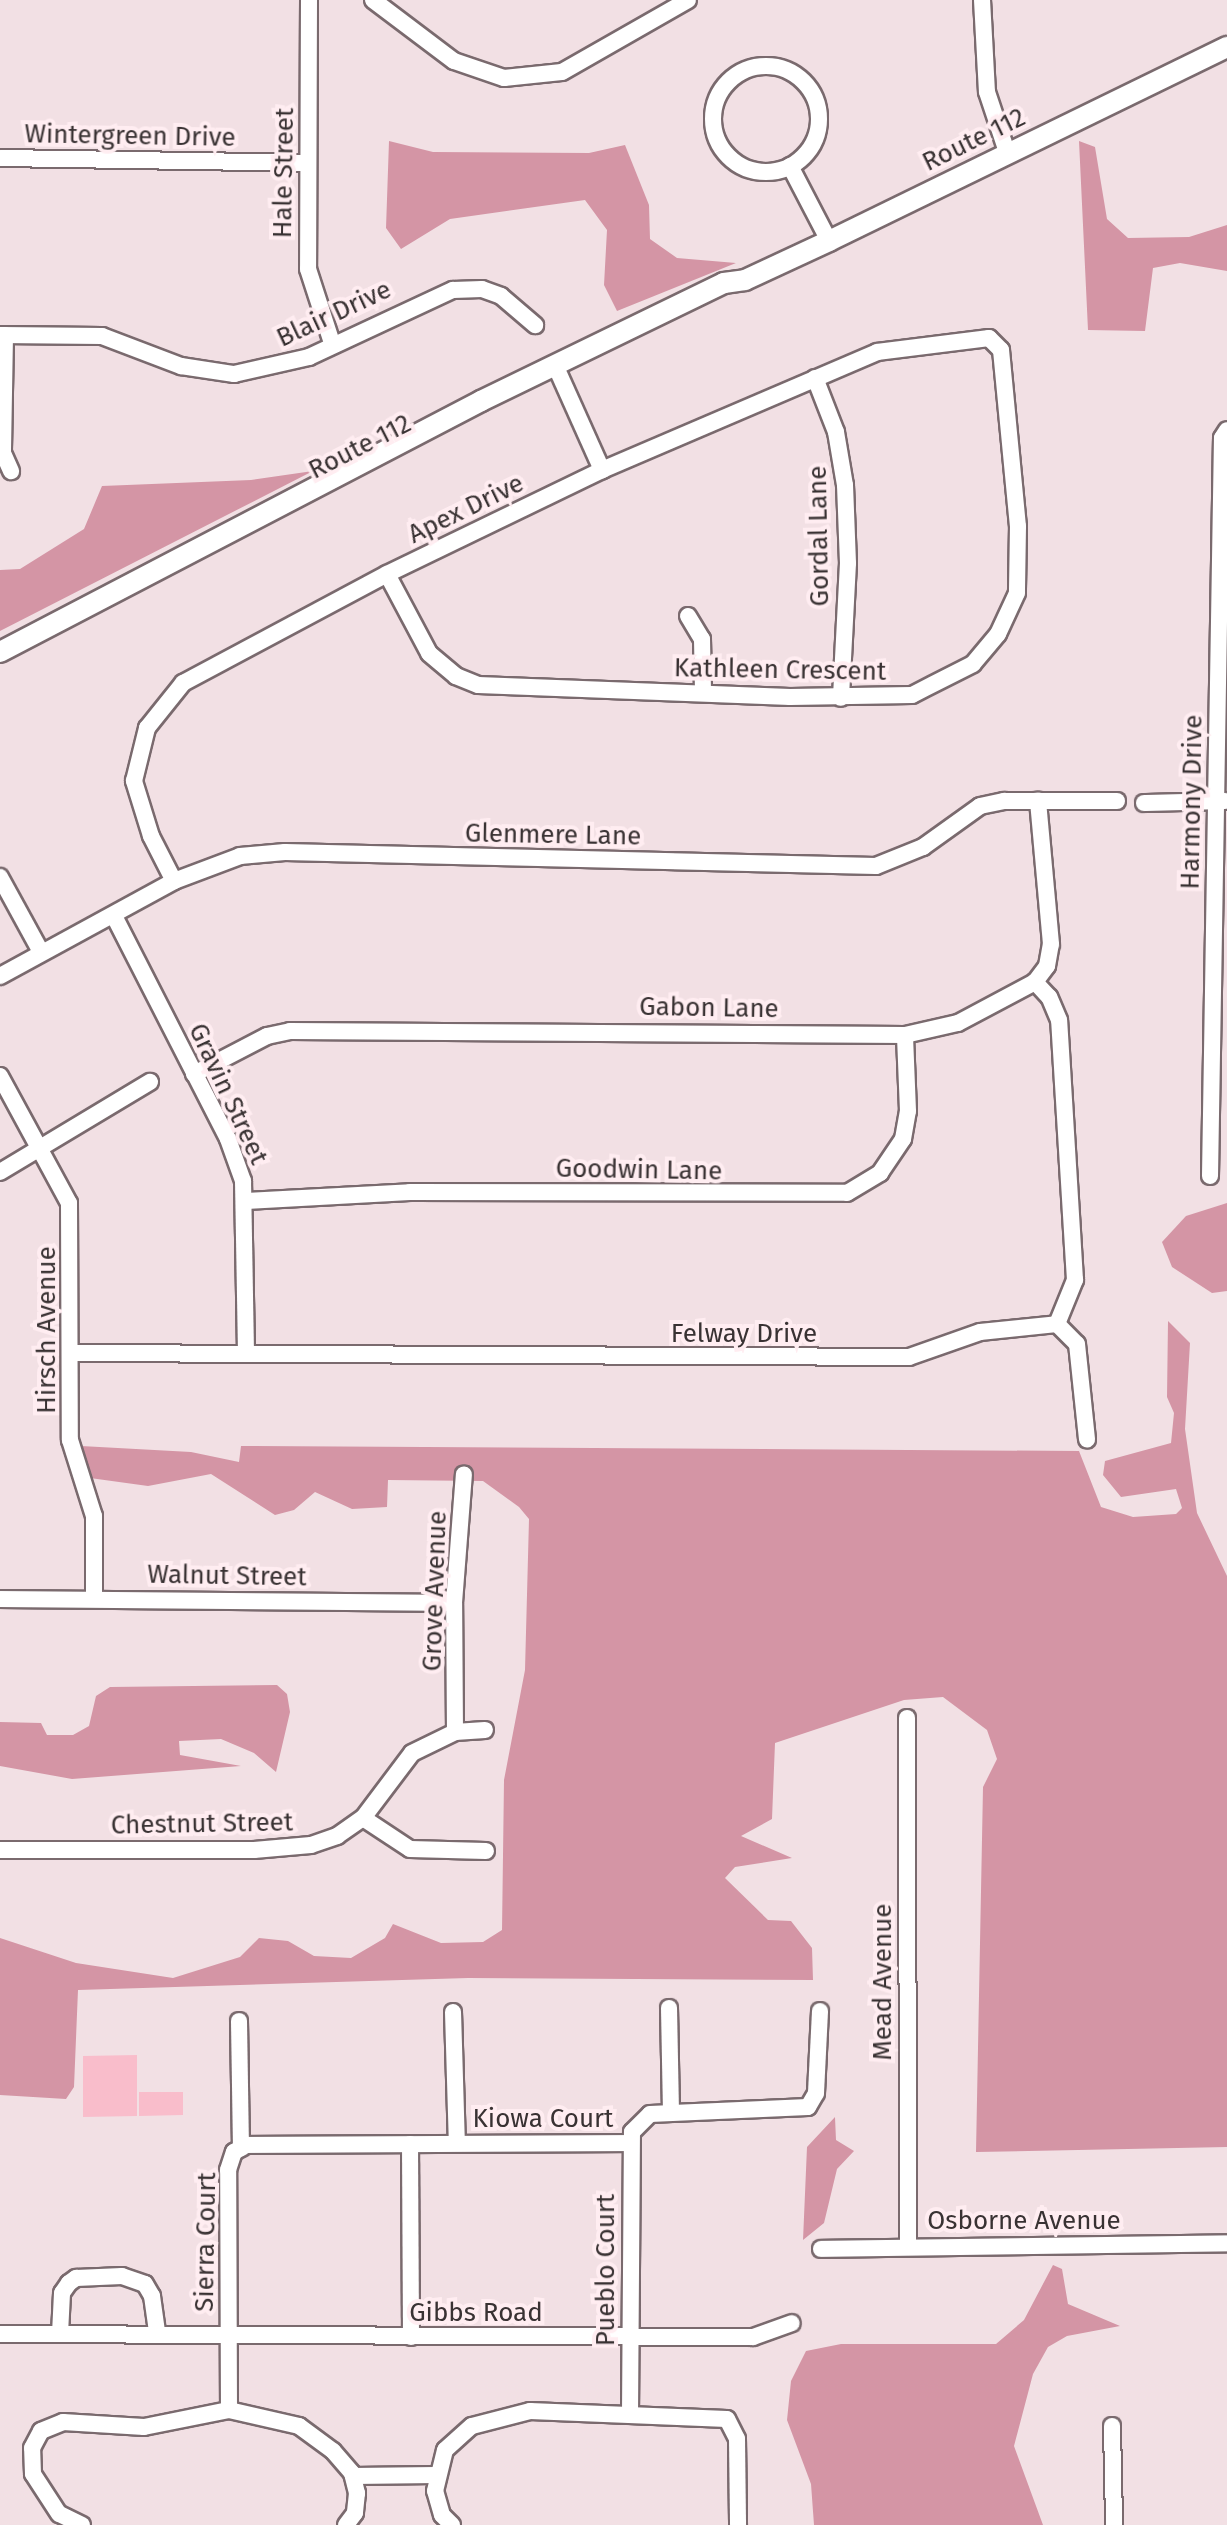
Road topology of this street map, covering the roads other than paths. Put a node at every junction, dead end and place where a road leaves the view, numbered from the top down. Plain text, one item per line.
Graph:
1 (309, 0) edge
2 (688, 0) edge
3 (982, 0) edge
4 (383, 2) edge
5 (1227, 47) edge
6 (1007, 152) junction
7 (0, 158) edge
8 (308, 163) junction
9 (790, 166) junction
10 (829, 241) junction
11 (535, 325) dead end
12 (2, 335) edge
13 (989, 338) joint
14 (332, 343) junction
15 (559, 372) junction
16 (815, 378) junction
17 (1227, 430) edge
18 (602, 470) junction
19 (11, 471) dead end
20 (387, 574) junction
21 (688, 616) dead end
22 (0, 652) edge
23 (0, 666) edge
24 (703, 692) junction
25 (841, 698) junction
26 (1038, 801) junction
27 (1117, 801) dead end
28 (1222, 801) edge
29 (1144, 803) dead end
30 (0, 877) edge
31 (174, 881) junction
32 (114, 916) junction
33 (41, 952) junction
34 (0, 976) edge
35 (1035, 982) junction
36 (905, 1035) junction
37 (194, 1074) junction
38 (0, 1076) edge
39 (150, 1082) dead end
40 (1219, 1085) edge
41 (40, 1151) junction
42 (0, 1172) edge
43 (1210, 1176) dead end
44 (246, 1201) junction
45 (1057, 1324) junction
46 (72, 1353) junction
47 (246, 1354) junction
48 (1087, 1439) dead end
49 (464, 1474) dead end
50 (94, 1598) junction
51 (0, 1599) edge
52 (454, 1603) junction
53 (907, 1718) dead end
54 (485, 1730) dead end
55 (455, 1732) junction
56 (363, 1818) junction
57 (0, 1850) edge
58 (486, 1851) dead end
59 (669, 2008) dead end
60 (820, 2011) dead end
61 (453, 2012) dead end
62 (239, 2021) dead end
63 (671, 2112) junction
64 (632, 2135) junction
65 (457, 2143) junction
66 (410, 2144) junction
67 (237, 2150) junction
68 (1227, 2243) edge
69 (908, 2246) junction
70 (821, 2249) dead end
71 (792, 2323) dead end
72 (157, 2333) junction
73 (228, 2333) junction
74 (0, 2334) edge
75 (60, 2334) junction
76 (411, 2337) junction
77 (630, 2338) junction
78 (229, 2410) junction
79 (630, 2415) junction
80 (1112, 2426) dead end
81 (436, 2475) junction
82 (353, 2476) junction
83 (82, 2525) edge
84 (346, 2525) edge
85 (452, 2525) edge
86 (738, 2525) edge
87 (1114, 2525) edge

1 - 8 street, Hale Street
2 - 4 street
3 - 6 street
5 - 6 main road, Route 112
6 - 10 main road, Route 112
7 - 8 street, Wintergreen Drive
8 - 14 street, Hale Street
9 - 9 street
9 - 10 street
10 - 15 main road, Route 112
11 - 14 street, Blair Drive
12 - 14 street, Blair Drive
12 - 19 street
13 - 16 street, Apex Drive
13 - 25 street, Kathleen Crescent
15 - 18 street
15 - 22 main road, Route 112
15 - 23 main road, Route 112
16 - 18 street, Apex Drive
16 - 25 street, Gordal Lane
17 - 28 street, Harmony Drive
18 - 20 street, Apex Drive
20 - 24 street, Kathleen Crescent
20 - 31 street, Apex Drive
21 - 24 street
24 - 25 street, Kathleen Crescent
26 - 27 street, Glenmere Lane
26 - 31 street, Glenmere Lane
26 - 35 street
28 - 29 street
28 - 40 street, Harmony Drive
30 - 33 street
31 - 32 street, Glenmere Lane
32 - 33 street, Glenmere Lane
32 - 37 street, Gravin Street
33 - 34 street, Glenmere Lane
35 - 36 street, Gabon Lane
35 - 45 street
36 - 37 street, Gabon Lane
36 - 44 street, Goodwin Lane
37 - 44 street, Gravin Street
38 - 41 street, Hirsch Avenue
39 - 41 street
40 - 43 street, Harmony Drive
41 - 42 street
41 - 46 street, Hirsch Avenue
44 - 47 street, Gravin Street
45 - 47 street, Felway Drive
45 - 48 street
46 - 47 street, Felway Drive
46 - 50 street, Hirsch Avenue
49 - 52 street, Grove Avenue
50 - 51 street, Walnut Street
50 - 52 street, Walnut Street
52 - 55 street, Grove Avenue
53 - 69 street, Mead Avenue
54 - 55 street, Chestnut Street
55 - 56 street, Chestnut Street
56 - 57 street, Chestnut Street
56 - 58 street
59 - 63 street
60 - 63 street
61 - 65 street
62 - 67 street, Sierra Court
63 - 64 street
64 - 65 street, Kiowa Court
64 - 77 street, Pueblo Court
65 - 66 street
66 - 67 street
66 - 76 street
67 - 73 street, Sierra Court
68 - 69 street, Osborne Avenue
69 - 70 street, Osborne Avenue
71 - 77 street, Gibbs Road
72 - 73 street, Gibbs Road
72 - 75 street, Gibbs Road
72 - 75 street
73 - 76 street, Gibbs Road
73 - 78 street, Sierra Court
74 - 75 street, Gibbs Road
76 - 77 street, Gibbs Road
77 - 79 street, Pueblo Court
78 - 82 street
78 - 83 street
79 - 81 street
79 - 86 street
80 - 87 street
81 - 82 street
81 - 85 street
82 - 84 street

